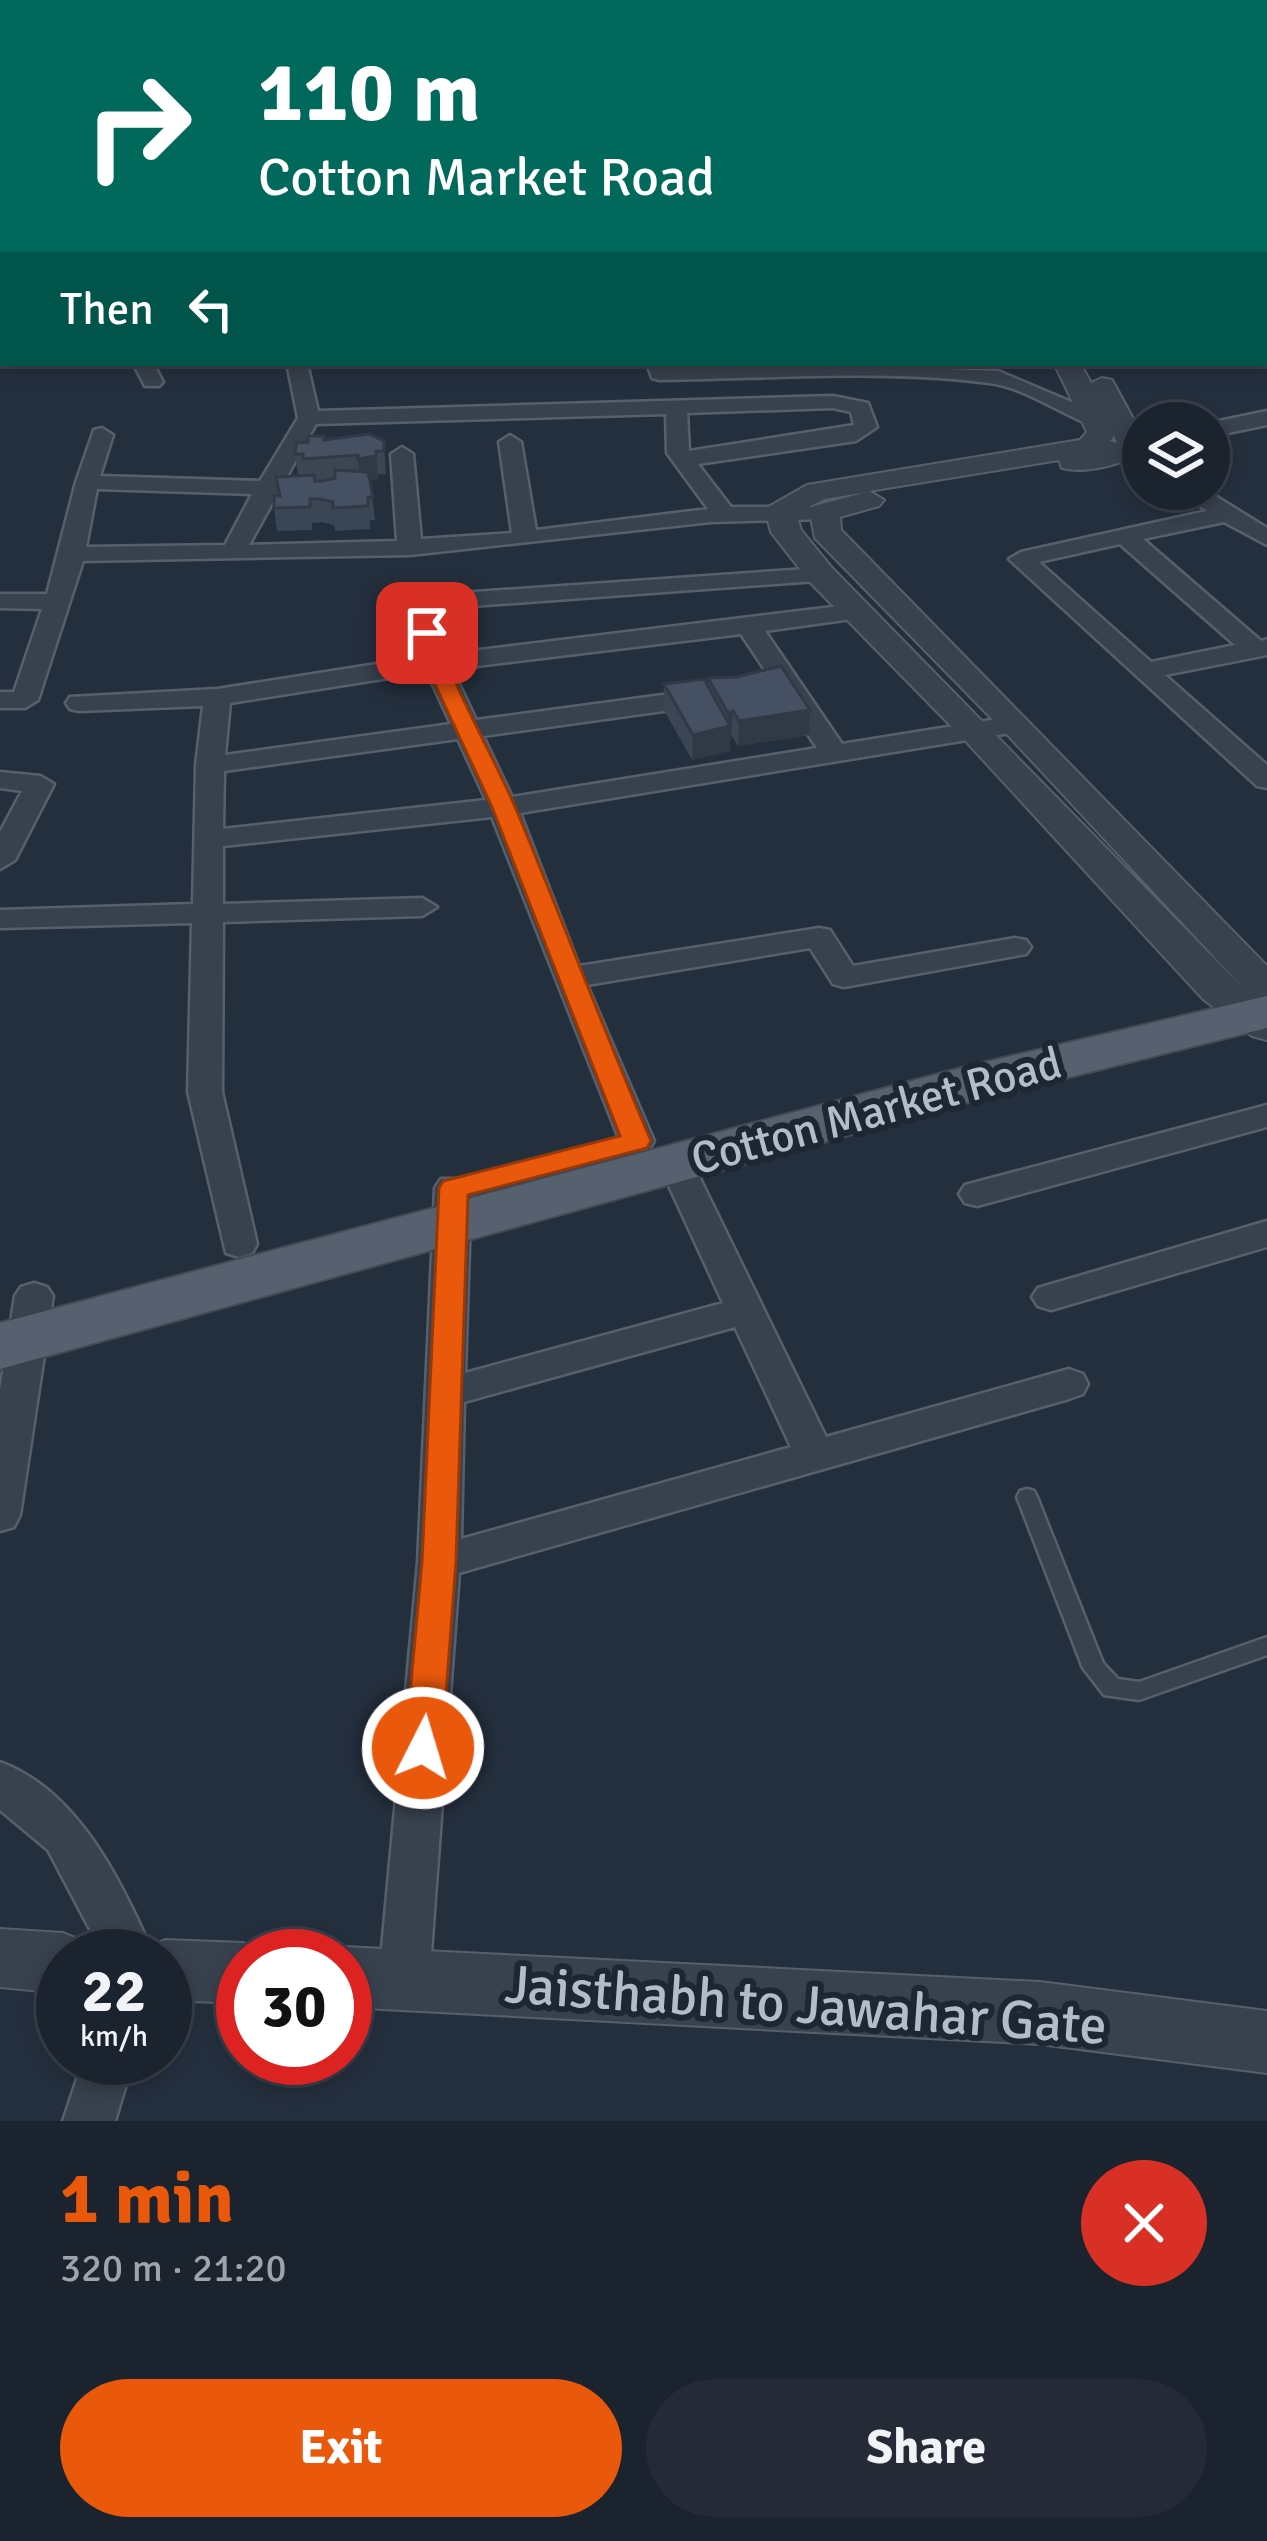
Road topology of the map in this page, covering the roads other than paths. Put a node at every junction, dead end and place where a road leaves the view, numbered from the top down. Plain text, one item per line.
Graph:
1 (298, 366) edge
2 (658, 366) edge
3 (1069, 366) edge
4 (1093, 366) edge
5 (842, 367) edge
6 (676, 405) junction
7 (309, 418) junction
8 (1267, 418) edge
9 (1230, 426) edge
10 (102, 435) dead end
11 (1120, 441) edge
12 (510, 442) dead end
13 (402, 454) dead end
14 (683, 459) junction
15 (87, 482) junction
16 (266, 488) junction
17 (780, 509) junction
18 (1226, 510) edge
19 (723, 512) junction
20 (825, 512) junction
21 (1231, 513) junction
22 (1126, 537) junction
23 (1267, 538) edge
24 (525, 539) junction
25 (410, 548) junction
26 (234, 551) junction
27 (73, 554) junction
28 (821, 575) junction
29 (0, 601) edge
30 (57, 602) junction
31 (857, 612) junction
32 (748, 625) junction
33 (1261, 648) edge
34 (436, 663) junction
35 (1149, 670) junction
36 (765, 688) junction
37 (217, 697) junction
38 (0, 700) edge
39 (79, 703) dead end
40 (1016, 724) junction
41 (974, 730) junction
42 (469, 733) junction
43 (834, 752) junction
44 (209, 765) junction
45 (0, 780) edge
46 (1267, 780) edge
47 (503, 807) junction
48 (210, 839) junction
49 (0, 860) edge
50 (422, 907) dead end
51 (210, 916) junction
52 (0, 919) edge
53 (1015, 947) dead end
54 (568, 978) junction
55 (1256, 999) edge
56 (1267, 1116) edge
57 (656, 1152) junction
58 (977, 1194) dead end
59 (453, 1205) junction
60 (1267, 1234) edge
61 (239, 1244) junction
62 (1051, 1297) dead end
63 (746, 1310) junction
64 (16, 1322) edge
65 (1069, 1384) dead end
66 (446, 1394) junction
67 (815, 1456) junction
68 (1027, 1497) dead end
69 (0, 1515) edge
70 (439, 1562) junction
71 (1267, 1646) edge
72 (0, 1782) edge
73 (115, 1929) edge
74 (0, 1958) edge
75 (36, 1961) edge
76 (374, 1978) edge
77 (1267, 2042) edge
78 (100, 2085) edge
79 (89, 2121) edge

1 - 7 street
2 - 5 street
3 - 11 street
4 - 11 street
5 - 11 street
6 - 7 street
6 - 14 street
6 - 14 street
7 - 16 street
8 - 9 street
10 - 15 street
11 - 17 street
11 - 20 street
12 - 24 street
13 - 25 street
14 - 19 street
15 - 16 street
15 - 27 street
16 - 26 street
17 - 19 street
17 - 20 street
17 - 28 street
18 - 21 street
19 - 24 street
20 - 40 street
21 - 22 street
21 - 23 street
22 - 33 street
22 - 35 street
24 - 25 street
25 - 26 street
26 - 27 street
27 - 30 street
28 - 31 street
28 - 34 street
29 - 30 street
30 - 38 street
31 - 32 street
31 - 41 street
32 - 34 street
32 - 36 street
33 - 35 street
34 - 37 street
34 - 42 street
35 - 46 street
36 - 42 street
36 - 43 street
37 - 39 street
37 - 44 street
40 - 41 street
40 - 55 street
41 - 43 street
41 - 55 street
42 - 44 street
42 - 47 street
43 - 47 street
44 - 48 street
45 - 49 street
47 - 48 street
47 - 54 street
48 - 51 street
50 - 51 street
51 - 52 street
51 - 61 street
53 - 54 street
54 - 57 street
55 - 57 main road, Cotton Market Road
56 - 58 street
57 - 59 main road, Cotton Market Road
57 - 63 street
59 - 61 main road, Cotton Market Road
59 - 64 main road, Cotton Market Road
59 - 66 street
60 - 62 street
61 - 64 main road, Cotton Market Road
63 - 66 street
63 - 67 street
64 - 69 street
65 - 67 street
66 - 70 street
67 - 70 street
68 - 71 lane
70 - 76 street
72 - 73 street
74 - 75 street
76 - 77 street, Jaisthabh to Jawahar Gate
78 - 79 street

